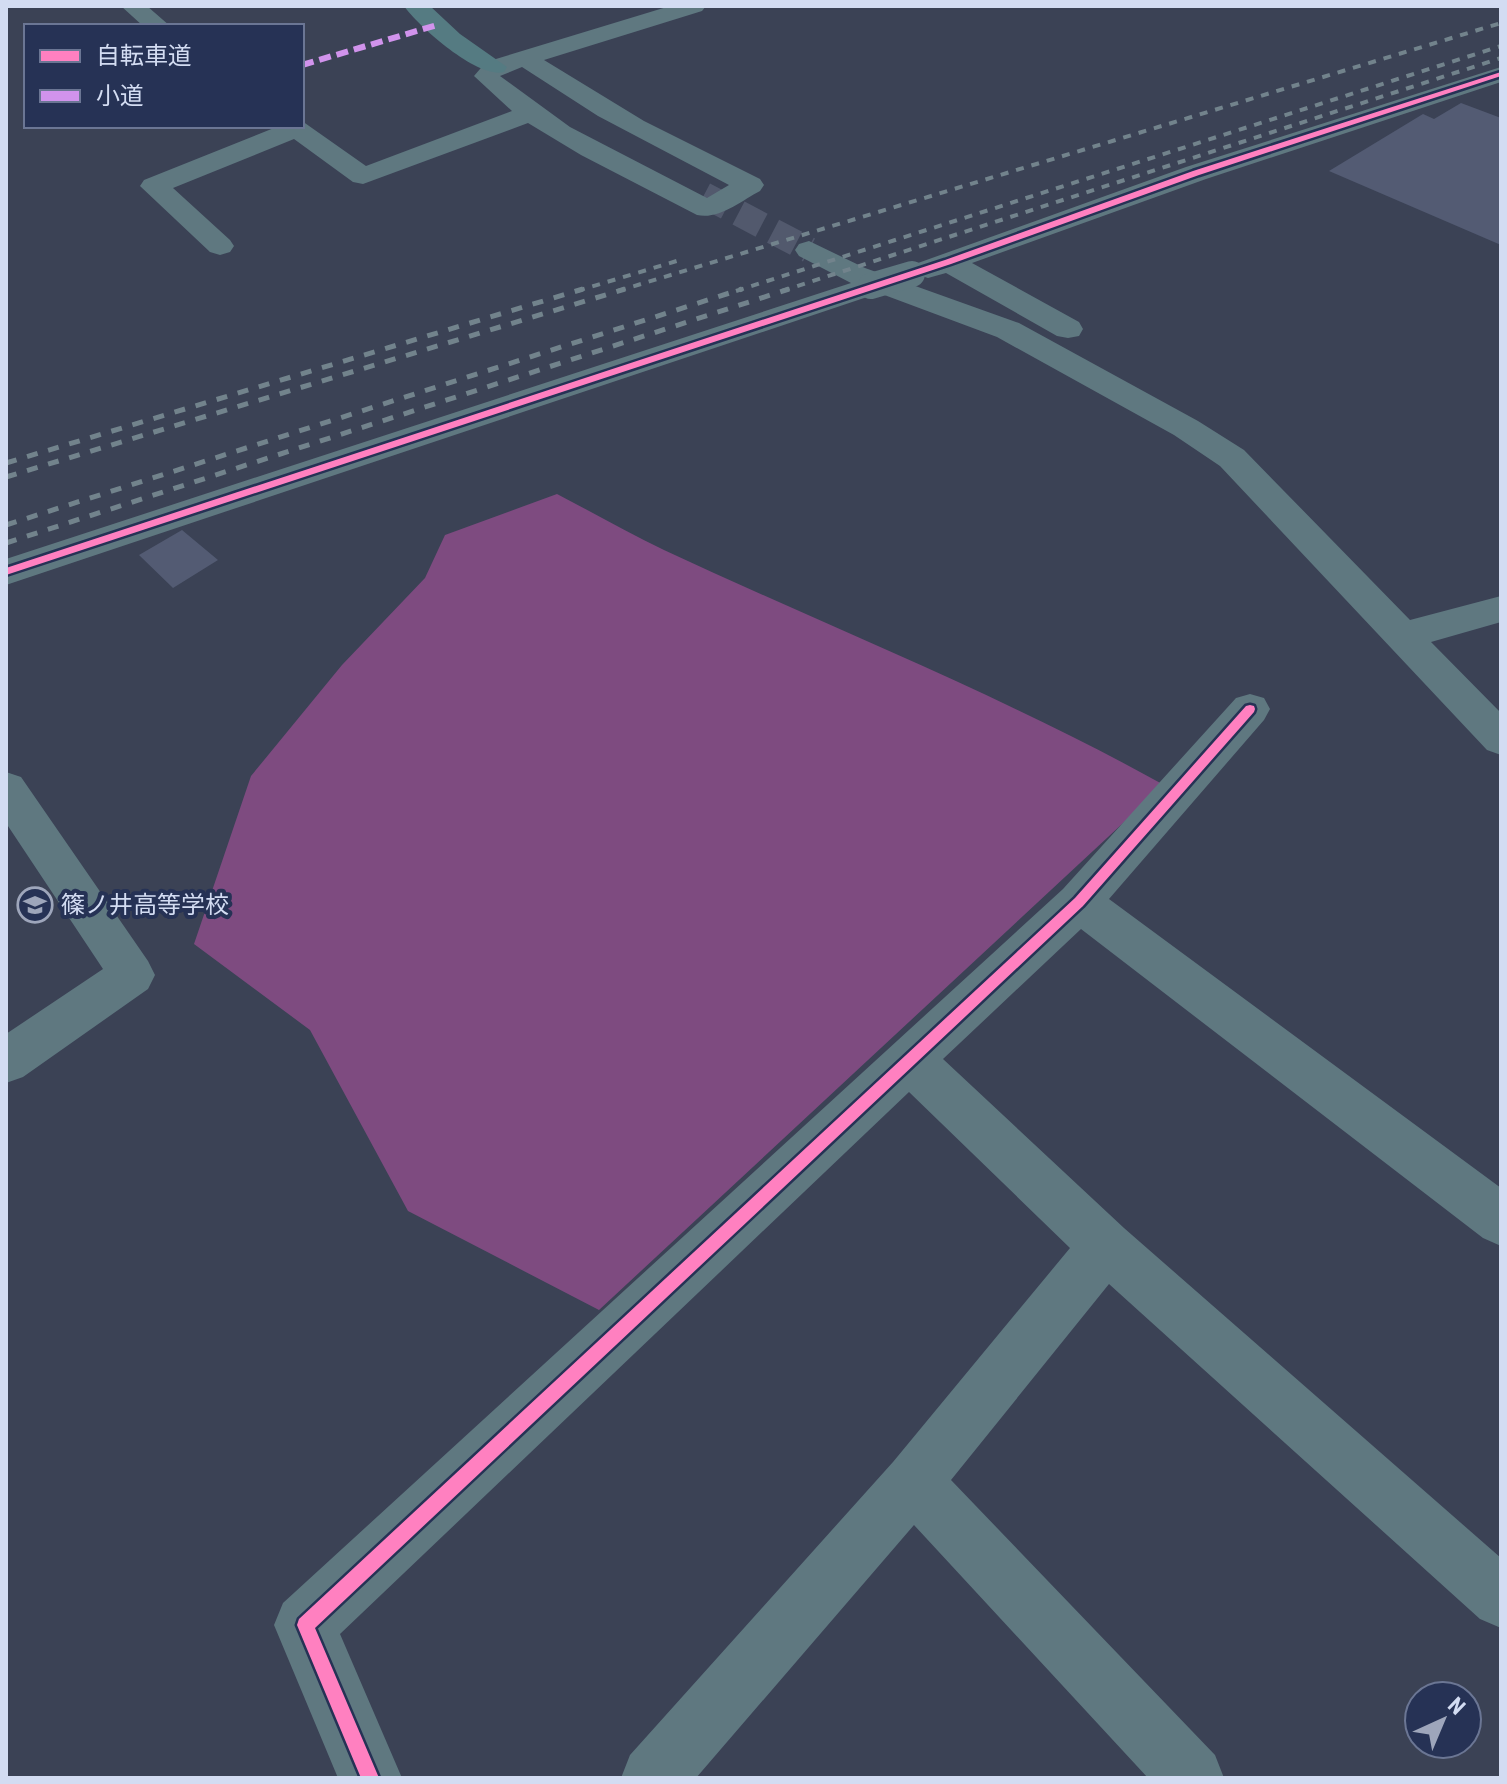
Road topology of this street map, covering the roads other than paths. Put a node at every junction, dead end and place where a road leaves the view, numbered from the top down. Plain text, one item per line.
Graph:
1 (133, 6) edge
2 (416, 6) edge
3 (694, 6) edge
4 (156, 24) edge
5 (526, 58) junction
6 (495, 67) junction
7 (1501, 74) edge
8 (532, 112) junction
9 (294, 128) edge
10 (704, 195) tunnel mouth
11 (220, 246) dead end
12 (809, 250) tunnel mouth
13 (948, 262) junction
14 (866, 288) junction
15 (1232, 458) junction
16 (6, 572) edge
17 (1501, 609) edge
18 (1404, 636) junction
19 (1250, 709) dead end
20 (1501, 739) edge
21 (6, 789) edge
22 (1079, 902) junction
23 (6, 1061) edge
24 (911, 1061) junction
25 (1501, 1220) edge
26 (1106, 1246) junction
27 (913, 1482) junction
28 (1501, 1598) edge
29 (1176, 1772) edge
30 (370, 1778) edge
31 (653, 1778) edge

1 - 4 street
2 - 6 street
3 - 5 street
5 - 6 street
5 - 8 street
6 - 8 street
6 - 10 street
7 - 13 street
8 - 9 street
9 - 11 street
12 - 15 street
13 - 14 street, bridge
13 - 15 street
14 - 15 street
14 - 16 street
15 - 18 street
17 - 18 street
18 - 20 street
19 - 22 street
21 - 23 street
22 - 24 street
22 - 25 street
24 - 26 street
24 - 30 street
26 - 27 street
26 - 28 street
27 - 29 street
27 - 31 street

